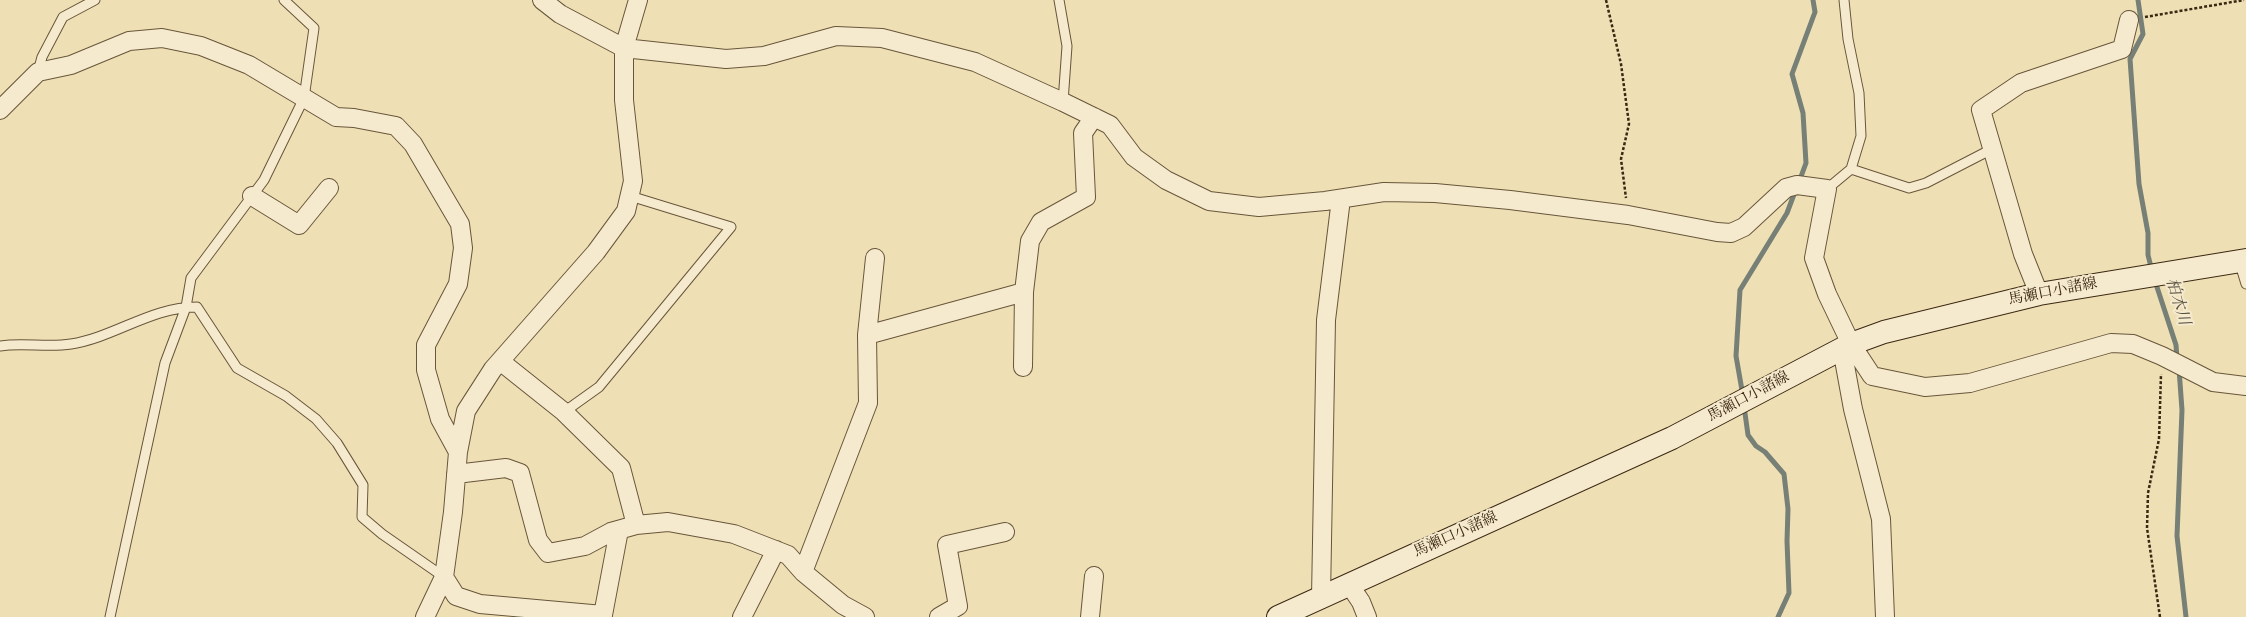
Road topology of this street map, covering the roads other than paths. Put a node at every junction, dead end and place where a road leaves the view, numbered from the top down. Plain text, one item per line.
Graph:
1 (95, 0) edge
2 (284, 0) edge
3 (542, 0) edge
4 (638, 0) edge
5 (1059, 0) edge
6 (1844, 0) edge
7 (2129, 20) road end
8 (624, 48) junction
9 (38, 72) junction
10 (304, 98) junction
11 (1063, 102) junction
12 (0, 110) edge
13 (1094, 117) junction
14 (1992, 149) junction
15 (1851, 169) junction
16 (329, 188) dead end
17 (1827, 189) junction
18 (252, 196) junction
19 (630, 196) junction
20 (1342, 199) junction
21 (875, 258) dead end
22 (2243, 260) edge
23 (2246, 284) edge
24 (1024, 292) junction
25 (2039, 294) junction
26 (186, 307) junction
27 (867, 335) junction
28 (0, 346) edge
29 (1847, 347) junction
30 (500, 361) junction
31 (1023, 367) dead end
32 (2246, 386) edge
33 (564, 412) junction
34 (458, 452) junction
35 (456, 474) junction
36 (627, 527) junction
37 (1005, 532) dead end
38 (776, 550) junction
39 (803, 572) junction
40 (1094, 576) dead end
41 (444, 577) junction
42 (1349, 584) junction
43 (1321, 597) junction
44 (110, 617) edge
45 (425, 617) edge
46 (742, 617) edge
47 (865, 617) edge
48 (939, 617) edge
49 (1090, 617) edge
50 (1278, 617) edge
51 (1367, 617) edge
52 (1885, 617) edge

1 - 9 lane
2 - 10 lane
3 - 8 street
4 - 8 street
5 - 11 lane
6 - 15 lane
7 - 14 street
8 - 11 street
8 - 19 street
9 - 10 street
9 - 12 street
10 - 18 lane
10 - 34 street
11 - 13 street
13 - 20 street
13 - 24 street
14 - 15 lane
14 - 25 street
15 - 17 lane
16 - 18 street
17 - 20 street
17 - 29 street
18 - 26 lane
19 - 30 street
19 - 33 lane
20 - 43 street
21 - 27 street
22 - 23 lane
22 - 25 main road, 馬瀬口小諸線
24 - 27 street
24 - 31 street
25 - 29 main road, 馬瀬口小諸線
26 - 28 lane
26 - 41 lane
26 - 44 lane
27 - 39 street
29 - 32 street
29 - 42 main road, 馬瀬口小諸線
29 - 52 street
30 - 33 street
30 - 34 street
33 - 36 street
34 - 35 street
35 - 36 street
35 - 41 street
36 - 38 street
36 - 41 street
37 - 48 street
38 - 39 street
38 - 46 street
39 - 47 street
40 - 49 street
41 - 45 street
42 - 43 main road, 馬瀬口小諸線
42 - 51 street
43 - 50 main road, 馬瀬口小諸線

